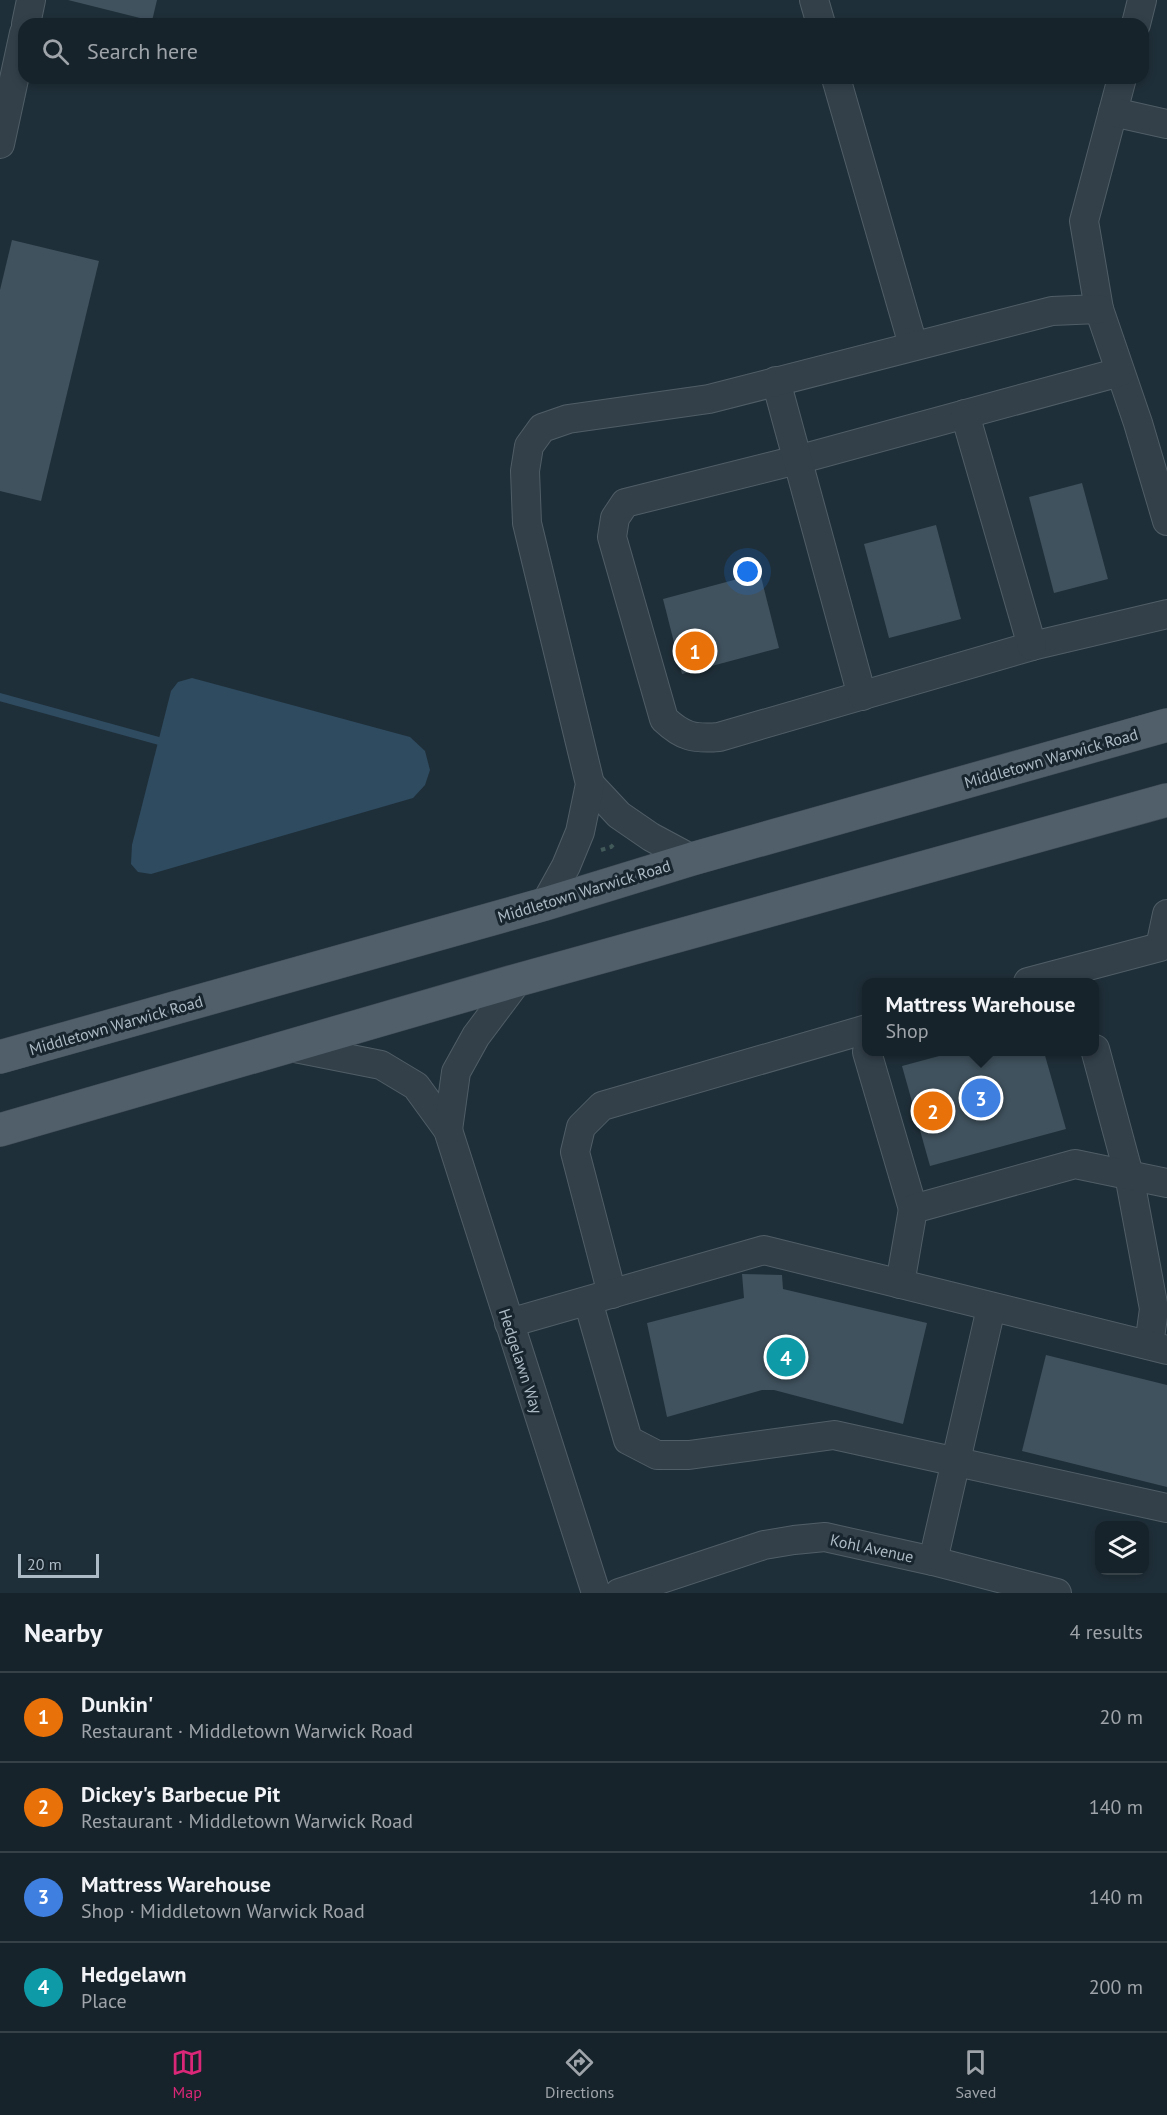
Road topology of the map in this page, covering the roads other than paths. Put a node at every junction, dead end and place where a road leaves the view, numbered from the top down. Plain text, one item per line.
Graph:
1 (31, 0) edge
2 (814, 0) edge
3 (1142, 0) edge
4 (27, 18) edge
5 (819, 18) edge
6 (1138, 18) edge
7 (18, 61) edge
8 (838, 84) edge
9 (1120, 84) edge
10 (1113, 112) junction
11 (1167, 124) edge
12 (0, 144) edge
13 (1100, 309) junction
14 (913, 345) junction
15 (1120, 372) junction
16 (776, 381) junction
17 (965, 414) junction
18 (797, 460) junction
19 (1167, 522) edge
20 (1167, 614) edge
21 (1032, 646) junction
22 (862, 696) junction
23 (1167, 725) edge
24 (590, 784) junction
25 (1167, 800) edge
26 (692, 859) junction
27 (545, 904) junction
28 (1167, 915) edge
29 (1075, 976) edge
30 (1059, 978) edge
31 (518, 980) junction
32 (862, 1041) edge
33 (290, 1047) junction
34 (870, 1056) edge
35 (1097, 1056) edge
36 (0, 1058) edge
37 (0, 1130) edge
38 (447, 1130) junction
39 (1129, 1175) junction
40 (1167, 1183) edge
41 (913, 1209) junction
42 (900, 1284) junction
43 (600, 1297) junction
44 (991, 1308) junction
45 (509, 1323) junction
46 (1158, 1348) edge
47 (955, 1461) junction
48 (1167, 1508) edge
49 (933, 1561) junction
50 (596, 1593) edge
51 (619, 1593) edge
52 (1057, 1593) edge

1 - 4 street
2 - 5 street
3 - 6 street
7 - 12 street
8 - 14 street
9 - 10 street
10 - 11 street
10 - 13 street
13 - 14 street
13 - 15 street
14 - 16 street
15 - 17 street
15 - 19 street
16 - 18 street
16 - 24 street
17 - 18 street
17 - 21 street
18 - 22 street
18 - 22 street
20 - 21 street
21 - 22 street
23 - 26 main road, Middletown Warwick Road
24 - 26 street
24 - 27 street
25 - 31 main road
26 - 27 main road, Middletown Warwick Road
27 - 36 main road, Middletown Warwick Road
28 - 29 street
29 - 30 street
31 - 33 main road
31 - 38 street
32 - 43 street
33 - 37 main road
33 - 38 street
34 - 41 street
35 - 39 street
38 - 45 street, Hedgelawn Way
39 - 40 street
39 - 41 street
39 - 46 street
41 - 42 street
42 - 43 street
42 - 44 street
43 - 45 street
43 - 47 street
44 - 46 street
44 - 47 street
45 - 50 street, Hedgelawn Way
47 - 48 street
47 - 49 street
49 - 51 street, Kohl Avenue
49 - 52 street, Kohl Avenue

